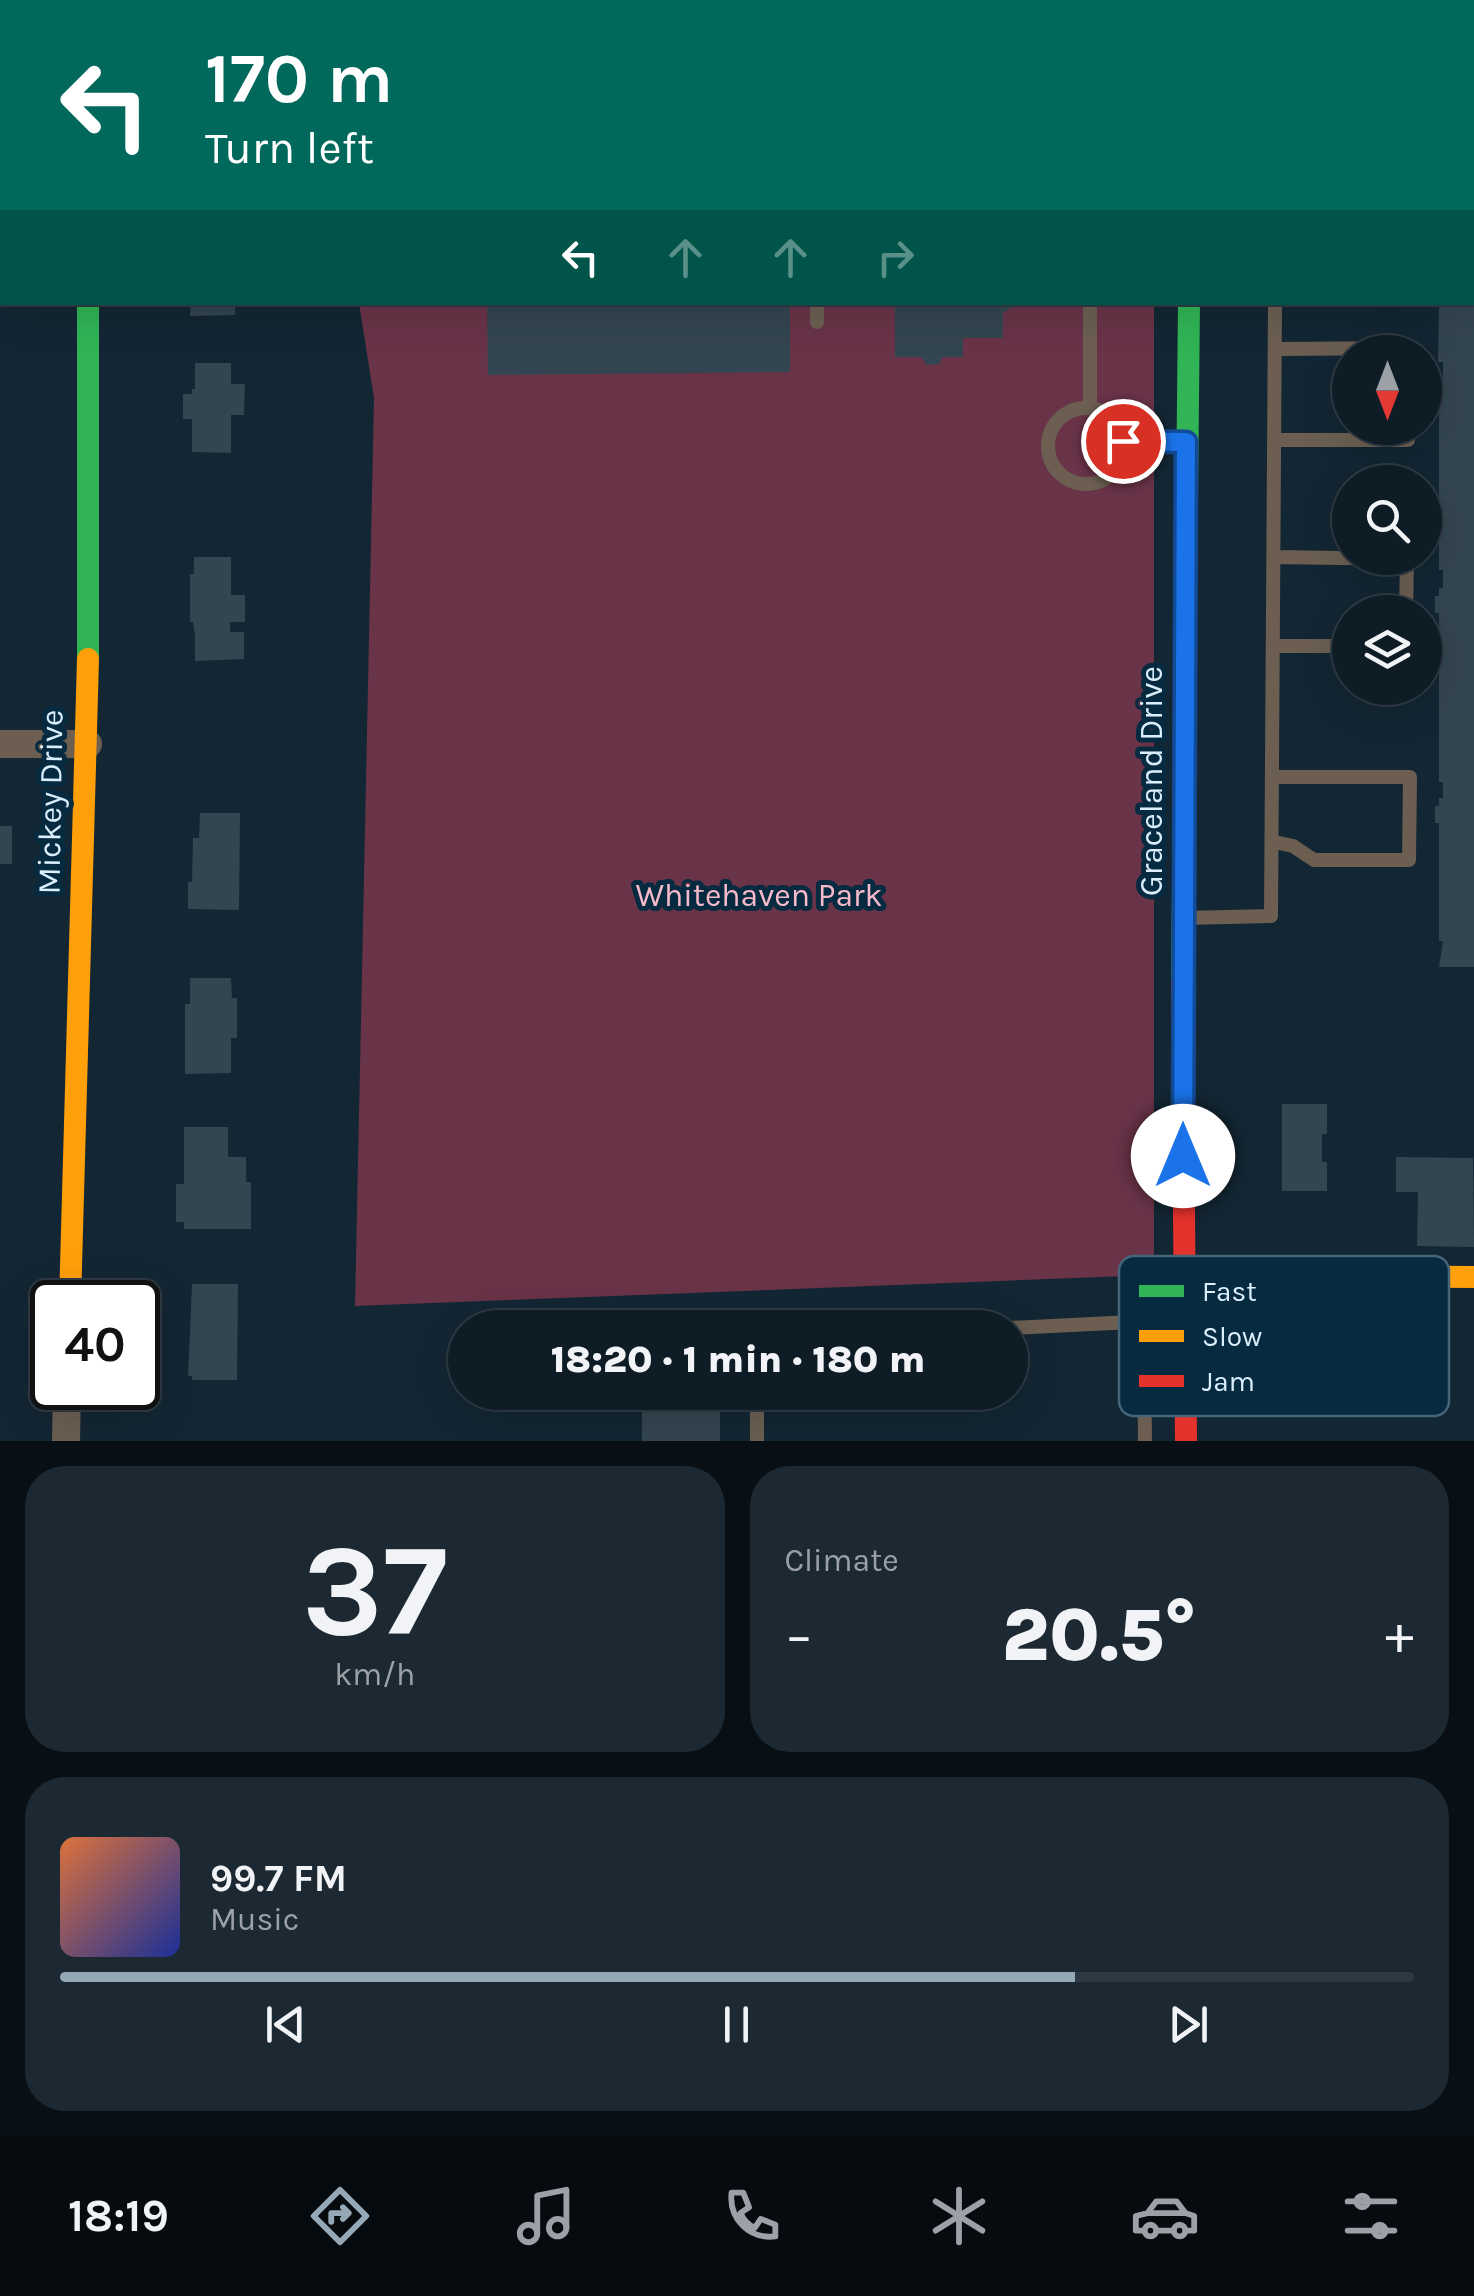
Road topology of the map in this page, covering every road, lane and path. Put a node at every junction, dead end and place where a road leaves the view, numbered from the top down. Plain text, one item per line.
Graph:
1 (88, 305) edge
2 (817, 305) edge
3 (1090, 305) edge
4 (1189, 305) edge
5 (1275, 305) edge
6 (817, 322) dead end
7 (1275, 349) junction
8 (1332, 349) edge
9 (1090, 408) junction
10 (1274, 440) junction
11 (1332, 440) edge
12 (1123, 441) junction
13 (1186, 442) junction
14 (1275, 557) junction
15 (1407, 595) edge
16 (1275, 646) junction
17 (1332, 646) edge
18 (0, 744) edge
19 (88, 744) junction
20 (1274, 778) junction
21 (1274, 842) junction
22 (1182, 918) junction
23 (1183, 1256) edge
24 (1449, 1277) edge
25 (1474, 1277) edge
26 (71, 1280) edge
27 (1119, 1323) edge
28 (1028, 1327) edge
29 (67, 1410) edge
30 (756, 1410) edge
31 (1186, 1416) edge
32 (66, 1441) edge
33 (757, 1441) edge
34 (1186, 1441) edge

1 - 19 street, Mickey Drive
2 - 6 lane
3 - 9 lane
4 - 13 street, Graceland Drive
5 - 7 lane
7 - 8 lane
7 - 10 lane
9 - 12 lane
9 - 12 lane
10 - 11 lane
10 - 14 lane
12 - 13 lane
13 - 22 street, Graceland Drive
14 - 15 lane
14 - 16 lane
16 - 17 lane
16 - 20 lane
18 - 19 street
19 - 26 street, Mickey Drive
20 - 21 lane
20 - 21 lane
21 - 22 lane
22 - 23 street, Graceland Drive
24 - 25 street
27 - 28 lane
29 - 32 street
30 - 33 lane
31 - 34 street, Graceland Drive

